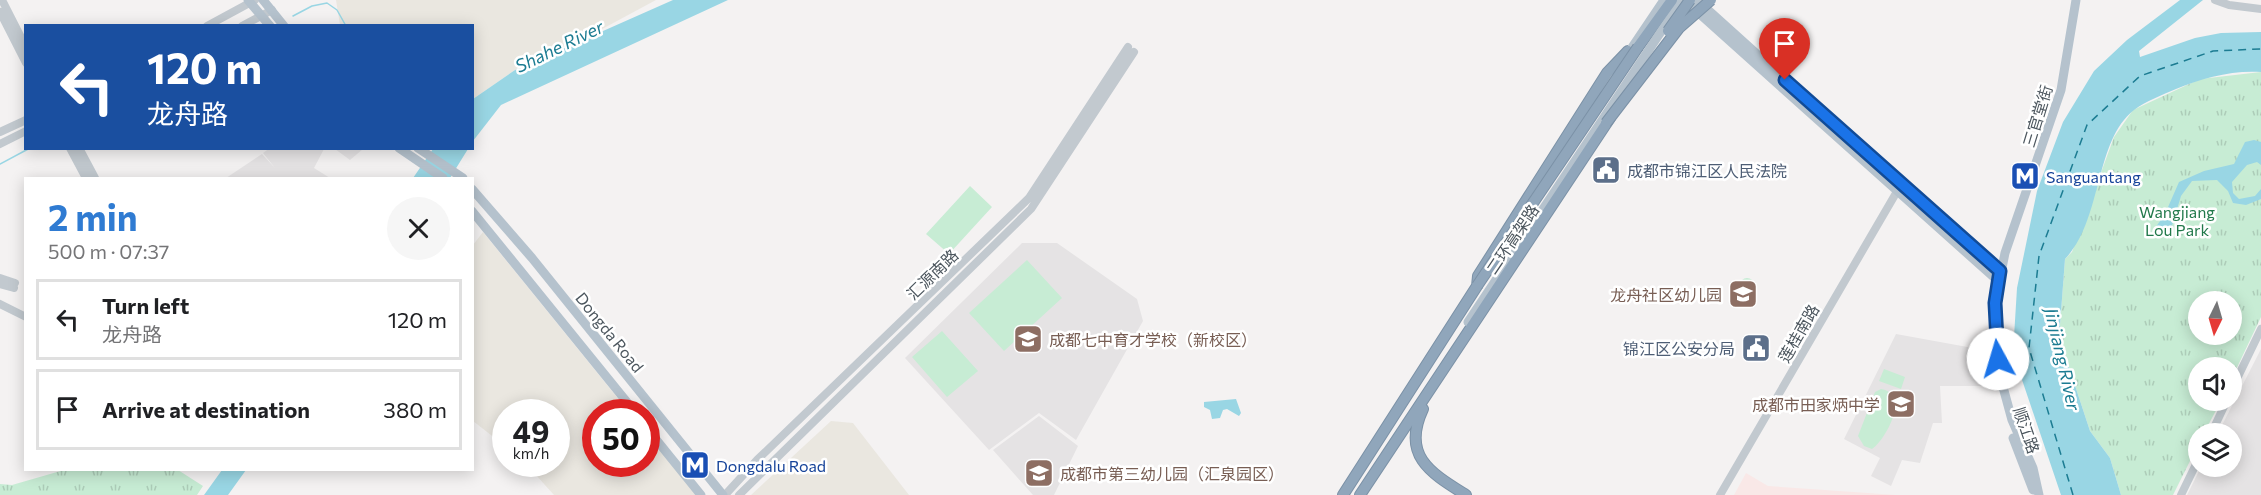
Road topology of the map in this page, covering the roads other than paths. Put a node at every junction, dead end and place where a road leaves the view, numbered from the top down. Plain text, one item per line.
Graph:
1 (2, 0) edge
2 (263, 0) edge
3 (1664, 0) edge
4 (1672, 0) edge
5 (1683, 0) edge
6 (1689, 0) edge
7 (1698, 0) edge
8 (1711, 0) edge
9 (2074, 0) edge
10 (2216, 0) edge
11 (251, 1) edge
12 (2261, 9) edge
13 (272, 10) junction
14 (0, 12) edge
15 (262, 16) junction
16 (211, 24) edge
17 (246, 24) edge
18 (268, 24) edge
19 (282, 24) edge
20 (24, 43) edge
21 (1628, 51) junction
22 (24, 59) edge
23 (24, 121) edge
24 (1606, 123) junction
25 (0, 132) edge
26 (24, 132) edge
27 (0, 144) edge
28 (71, 150) edge
29 (80, 150) edge
30 (402, 150) edge
31 (421, 150) edge
32 (85, 177) edge
33 (94, 177) edge
34 (442, 177) edge
35 (462, 177) edge
36 (1900, 188) junction
37 (474, 191) edge
38 (474, 213) edge
39 (1997, 274) junction
40 (0, 278) edge
41 (0, 284) edge
42 (1477, 286) junction
43 (0, 304) edge
44 (24, 316) edge
45 (2261, 329) edge
46 (2242, 368) edge
47 (1443, 369) junction
48 (624, 399) edge
49 (660, 444) edge
50 (1383, 446) junction
51 (2190, 477) edge
52 (701, 495) edge
53 (724, 495) edge
54 (739, 495) edge
55 (1344, 495) edge
56 (1355, 495) edge
57 (1360, 495) edge
58 (1466, 495) edge
59 (1720, 495) edge
60 (2034, 495) edge
61 (2040, 495) edge
62 (2181, 495) edge

1 - 20 street
2 - 13 main road
3 - 21 main road
4 - 42 highway, 二环高架路, bridge
5 - 36 main road
5 - 50 main road
6 - 24 highway, 二环高架路, bridge
7 - 36 main road
8 - 24 highway, bridge
9 - 39 main road, 三官堂街
10 - 12 street
11 - 15 main road
11 - 16 street
13 - 15 street
13 - 19 main road
14 - 22 street
15 - 17 street
15 - 18 main road
21 - 42 highway
21 - 50 main road
23 - 25 street
24 - 47 highway, 二环高架路
26 - 27 street
28 - 32 street
29 - 33 street
30 - 34 main road
31 - 35 main road
36 - 39 main road
36 - 59 street, 莲桂南路
37 - 53 main road, Dongda Road
38 - 48 main road, Dongda Road
39 - 60 main road, 顺江路
39 - 61 main road, 顺江路
40 - 41 street
42 - 55 highway, 二环高架路
43 - 44 street
45 - 46 street
47 - 57 highway, 二环高架路
47 - 58 highway
49 - 52 main road
50 - 55 main road
50 - 56 main road
51 - 62 street
53 - 54 street, 汇源南路

